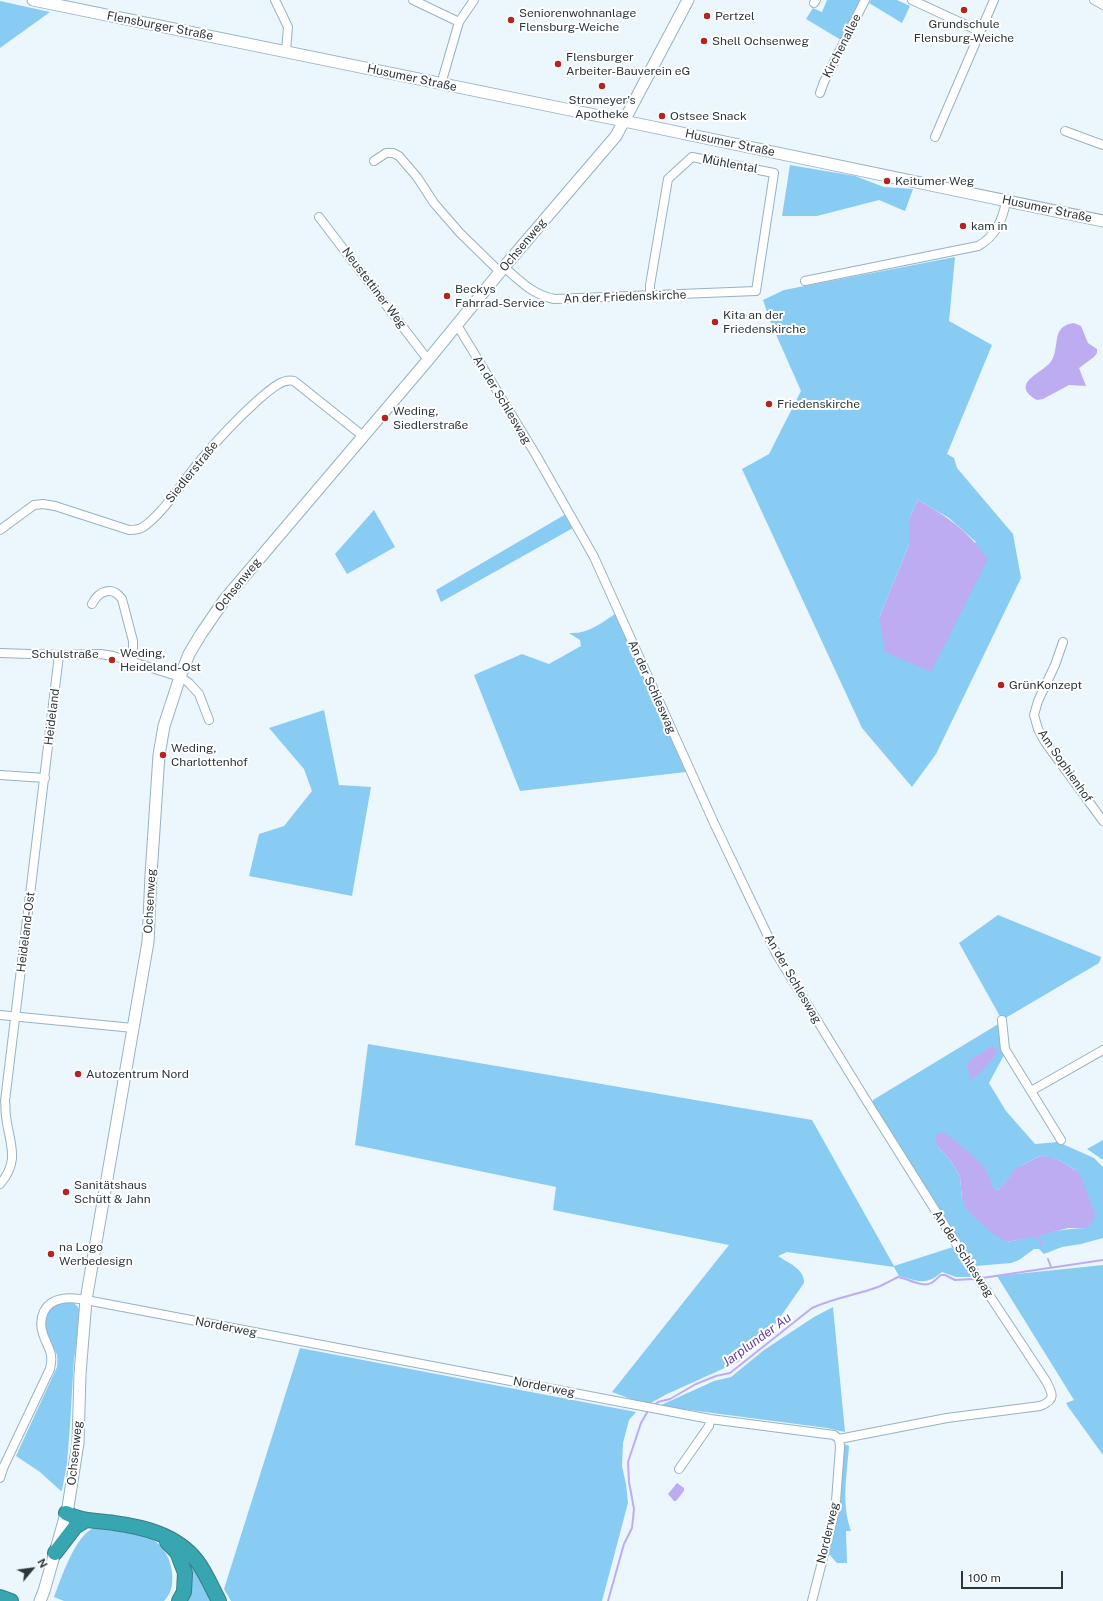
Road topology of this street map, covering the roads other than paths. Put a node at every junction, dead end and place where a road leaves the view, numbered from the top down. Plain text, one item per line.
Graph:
1 (33, 0) edge
2 (275, 0) edge
3 (413, 0) edge
4 (474, 0) edge
5 (688, 0) edge
6 (865, 0) edge
7 (912, 0) edge
8 (994, 0) edge
9 (1094, 0) edge
10 (1103, 5) edge
11 (459, 22) junction
12 (979, 31) junction
13 (286, 51) junction
14 (441, 84) junction
15 (820, 92) dead end
16 (624, 120) junction
17 (1065, 131) dead end
18 (935, 137) dead end
19 (1103, 145) edge
20 (374, 161) dead end
21 (1006, 201) junction
22 (319, 217) dead end
23 (1103, 221) edge
24 (502, 269) junction
25 (805, 281) dead end
26 (756, 291) joint
27 (650, 295) junction
28 (457, 325) junction
29 (428, 360) junction
30 (364, 436) junction
31 (0, 530) edge
32 (92, 604) dead end
33 (1063, 642) dead end
34 (0, 653) edge
35 (59, 655) junction
36 (130, 661) junction
37 (180, 677) junction
38 (209, 720) dead end
39 (0, 775) edge
40 (45, 778) junction
41 (1103, 820) edge
42 (37, 847) joint
43 (0, 1015) edge
44 (16, 1016) junction
45 (1002, 1020) dead end
46 (133, 1028) junction
47 (1103, 1050) edge
48 (1031, 1091) junction
49 (1062, 1140) dead end
50 (0, 1184) edge
51 (86, 1300) junction
52 (710, 1419) junction
53 (839, 1439) junction
54 (679, 1469) dead end
55 (0, 1478) edge
56 (67, 1510) junction
57 (86, 1520) junction
58 (120, 1524) junction
59 (157, 1532) junction
60 (55, 1553) junction
61 (42, 1596) edge
62 (0, 1597) edge
63 (11, 1601) edge
64 (179, 1601) edge
65 (219, 1601) edge
66 (812, 1601) edge

1 - 13 main road, Flensburger Straße
2 - 13 street
3 - 11 street
4 - 11 street
5 - 16 main road, Ochsenweg
6 - 15 street, Kirchenallee
7 - 12 street
8 - 12 street
9 - 10 street
11 - 14 street
12 - 18 street
13 - 14 main road, Husumer Straße
14 - 16 main road, Husumer Straße
16 - 21 main road, Husumer Straße
16 - 24 main road, Ochsenweg
17 - 19 street
20 - 24 street, An der Friedenskirche
21 - 23 main road, Husumer Straße
21 - 25 street
22 - 29 street, Neustettiner Weg
24 - 27 street, An der Friedenskirche
24 - 28 main road, Ochsenweg
26 - 27 street, An der Friedenskirche
26 - 27 street, Mühlental
28 - 29 main road, Ochsenweg
28 - 53 street, An der Schleswag
29 - 30 main road, Ochsenweg
30 - 31 street, Siedlerstraße
30 - 37 main road, Ochsenweg
32 - 36 street
33 - 41 street, Am Sophienhof
34 - 35 street, Schulstraße
35 - 36 street, Schulstraße
35 - 40 street, Heideland
36 - 37 street, Schulstraße
37 - 38 street
37 - 46 main road, Ochsenweg
39 - 40 street
40 - 42 street, Heideland
42 - 44 street, Heideland-Ost
43 - 44 street
44 - 46 street
44 - 50 street, Heideland-Ost
45 - 48 street
46 - 51 main road, Ochsenweg
47 - 48 street
48 - 49 street
51 - 52 street, Norderweg
51 - 55 street
51 - 56 main road, Ochsenweg
52 - 53 street, Norderweg
52 - 54 street
53 - 66 street, Norderweg
56 - 57 highway
56 - 58 highway
56 - 60 main road, Ochsenweg
57 - 58 highway
57 - 60 highway
58 - 59 highway
59 - 64 highway
59 - 65 highway
60 - 61 main road, Ochsenweg
62 - 63 highway

